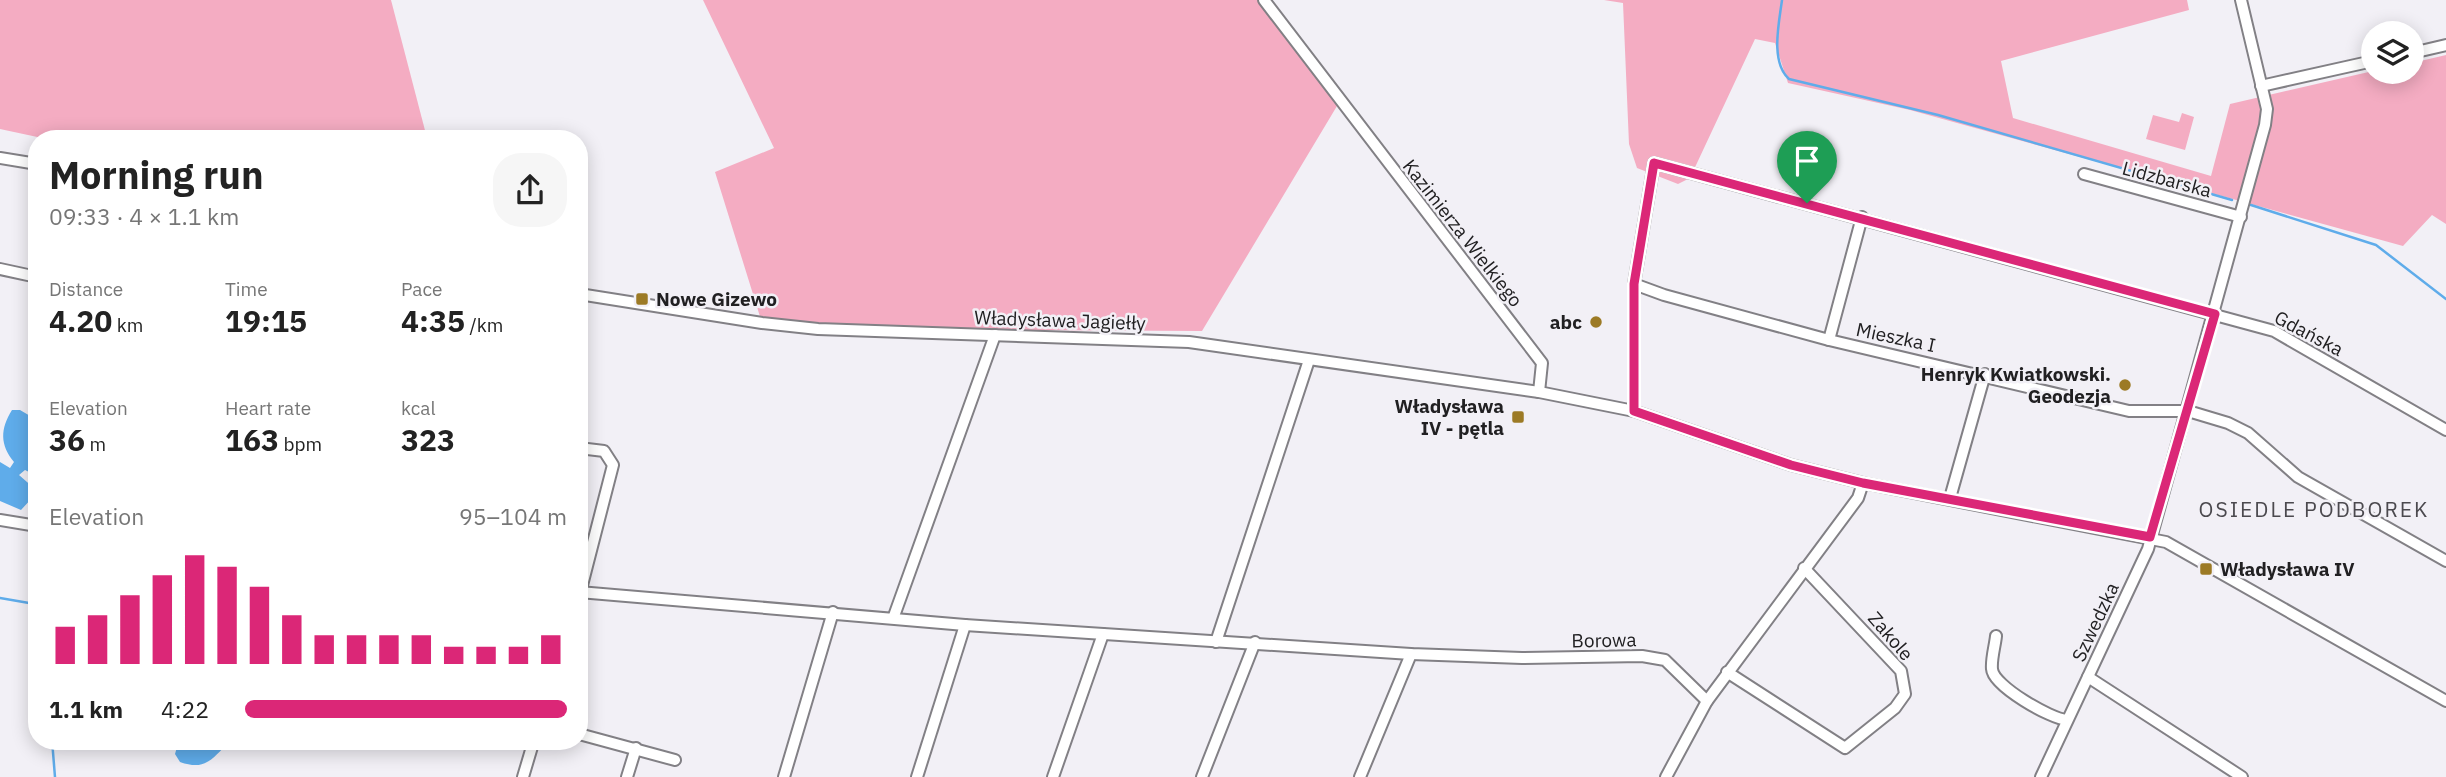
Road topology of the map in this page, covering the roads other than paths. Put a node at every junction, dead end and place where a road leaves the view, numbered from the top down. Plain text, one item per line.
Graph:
1 (1264, 0) edge
2 (2241, 0) edge
3 (2446, 45) edge
4 (2424, 50) edge
5 (2361, 64) edge
6 (2261, 86) junction
7 (0, 158) edge
8 (28, 163) edge
9 (2084, 174) dead end
10 (1862, 217) junction
11 (2241, 218) junction
12 (0, 269) edge
13 (28, 275) edge
14 (1634, 284) junction
15 (588, 295) edge
16 (2215, 314) junction
17 (995, 335) junction
18 (1829, 340) junction
19 (1309, 360) junction
20 (1985, 374) junction
21 (1539, 392) junction
22 (1634, 411) junction
23 (2188, 411) junction
24 (2446, 430) edge
25 (588, 448) edge
26 (1863, 483) junction
27 (1950, 498) junction
28 (0, 520) edge
29 (28, 525) edge
30 (2150, 537) junction
31 (2446, 561) edge
32 (588, 562) edge
33 (1804, 568) junction
34 (588, 595) edge
35 (833, 612) junction
36 (894, 617) junction
37 (965, 625) junction
38 (1103, 634) junction
39 (1996, 636) dead end
40 (1216, 642) junction
41 (1255, 642) junction
42 (1411, 654) junction
43 (1727, 672) junction
44 (2088, 677) junction
45 (1707, 701) junction
46 (2446, 701) edge
47 (2067, 720) junction
48 (588, 736) edge
49 (636, 748) junction
50 (531, 750) edge
51 (675, 760) dead end
52 (523, 777) edge
53 (627, 777) edge
54 (784, 777) edge
55 (917, 777) edge
56 (1053, 777) edge
57 (1202, 777) edge
58 (1360, 777) edge
59 (1666, 777) edge
60 (2041, 777) edge
61 (2242, 777) edge

1 - 21 street, Kazimierza Wielkiego
2 - 6 street
3 - 4 street
5 - 6 street
6 - 11 street
7 - 8 street
9 - 11 street, Lidzbarska
10 - 14 street, Gdańska
10 - 16 street, Gdańska
10 - 18 street
11 - 16 street
12 - 13 street
14 - 18 street, Mieszka I
14 - 22 street
15 - 17 street, Władysława Jagiełły
16 - 23 street
16 - 24 street, Gdańska
17 - 19 street, Władysława Jagiełły
17 - 36 street
18 - 20 street, Mieszka I
19 - 21 street, Władysława Jagiełły
19 - 40 street
20 - 23 street, Mieszka I
20 - 27 street
21 - 22 street
22 - 26 street
23 - 30 street
23 - 31 street, Mieszka I
25 - 32 street
26 - 27 street
26 - 33 street
27 - 30 street
28 - 29 street
30 - 44 street, Szwedzka
30 - 46 street
33 - 43 street
33 - 43 street, Zakole
34 - 35 street, Borowa
35 - 36 street, Borowa
35 - 54 street
36 - 37 street, Borowa
37 - 38 street, Borowa
37 - 55 street
38 - 40 street, Borowa
38 - 56 street
39 - 47 street
40 - 41 street, Borowa
41 - 42 street, Borowa
41 - 57 street
42 - 45 street, Borowa
42 - 58 street
43 - 45 street
44 - 47 street, Szwedzka
44 - 61 street
45 - 59 street
47 - 60 street, Szwedzka
48 - 49 street
49 - 51 street
49 - 53 street
50 - 52 street

